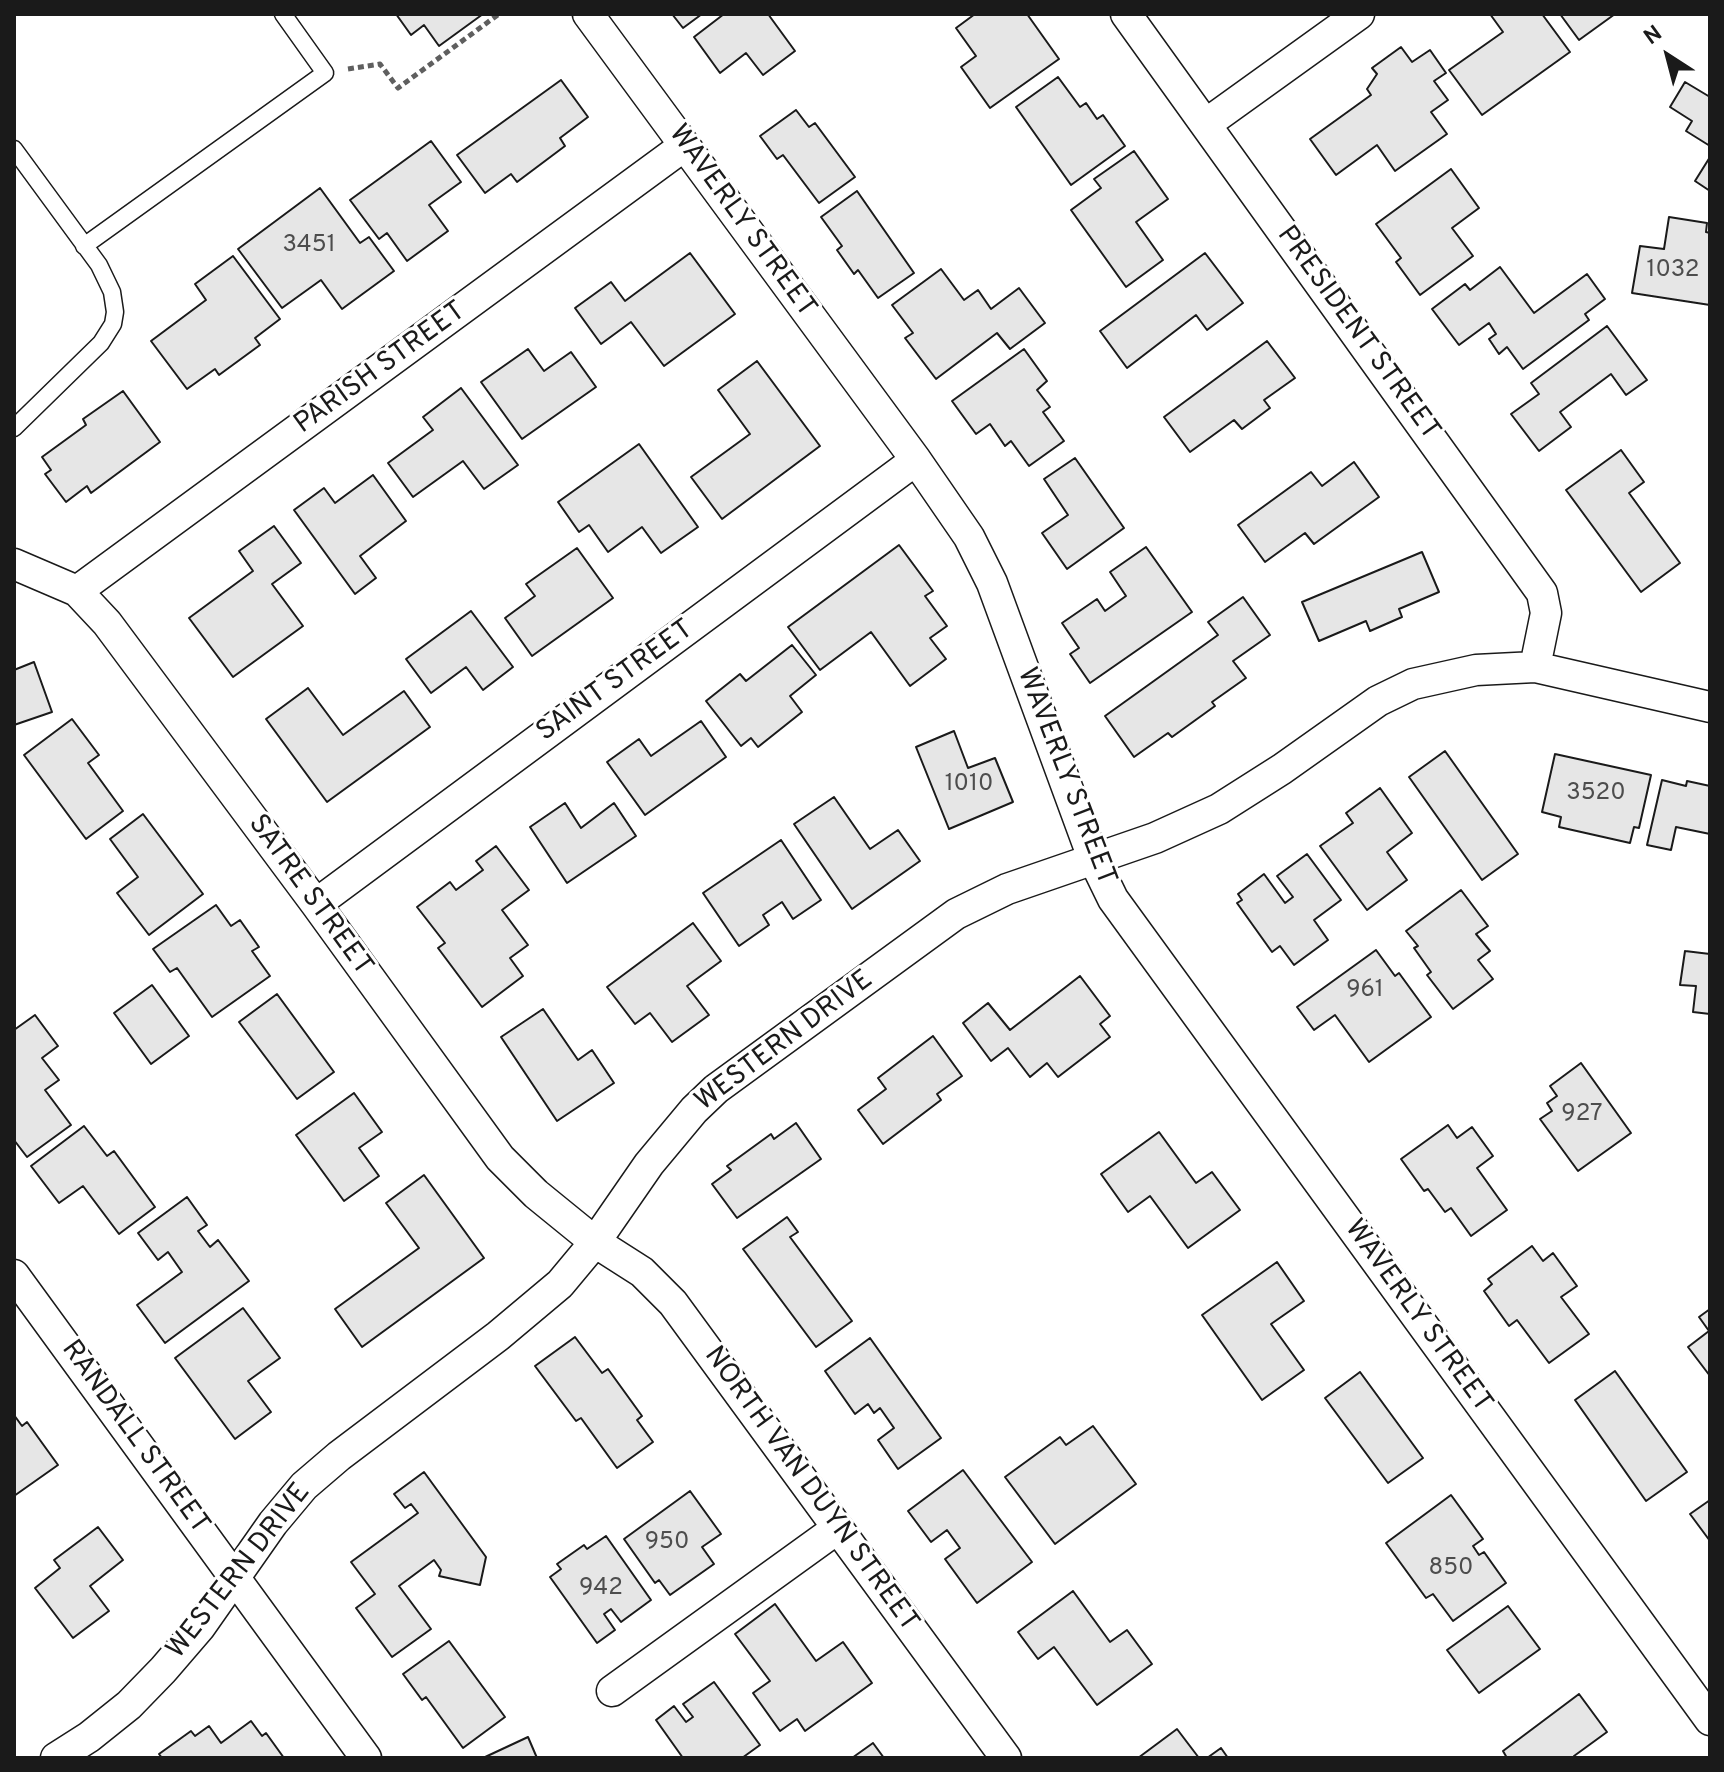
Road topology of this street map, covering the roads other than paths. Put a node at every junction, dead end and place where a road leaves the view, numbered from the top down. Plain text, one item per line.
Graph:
1 (283, 14) edge
2 (588, 14) edge
3 (1126, 14) edge
4 (1359, 14) edge
5 (1206, 124) junction
6 (684, 146) junction
7 (14, 149) edge
8 (84, 246) junction
9 (14, 428) edge
10 (916, 460) junction
11 (14, 564) edge
12 (77, 591) junction
13 (1535, 667) junction
14 (1710, 707) edge
15 (1093, 858) junction
16 (316, 904) junction
17 (595, 1242) junction
18 (14, 1275) edge
19 (838, 1528) junction
20 (236, 1578) junction
21 (612, 1691) dead end
22 (1710, 1720) edge
23 (56, 1758) edge
24 (366, 1758) edge
25 (1006, 1758) edge

1 - 8 lane
2 - 6 street, WAVERLY STREET
3 - 5 street, PRESIDENT STREET
4 - 5 street
5 - 13 street, PRESIDENT STREET
6 - 10 street, WAVERLY STREET
6 - 12 street, PARISH STREET
7 - 8 lane
8 - 9 lane
10 - 15 street, WAVERLY STREET
10 - 16 street, SAINT STREET
11 - 12 street, SATRE STREET
12 - 16 street, SATRE STREET
13 - 14 street, WESTERN DRIVE
13 - 15 street, WESTERN DRIVE
15 - 17 street, WESTERN DRIVE
15 - 22 street, WAVERLY STREET
16 - 17 street, SATRE STREET
17 - 19 street, NORTH VAN DUYN STREET
17 - 20 street, WESTERN DRIVE
18 - 20 street, RANDALL STREET
19 - 21 street
19 - 25 street, NORTH VAN DUYN STREET
20 - 23 street, WESTERN DRIVE
20 - 24 street, RANDALL STREET

